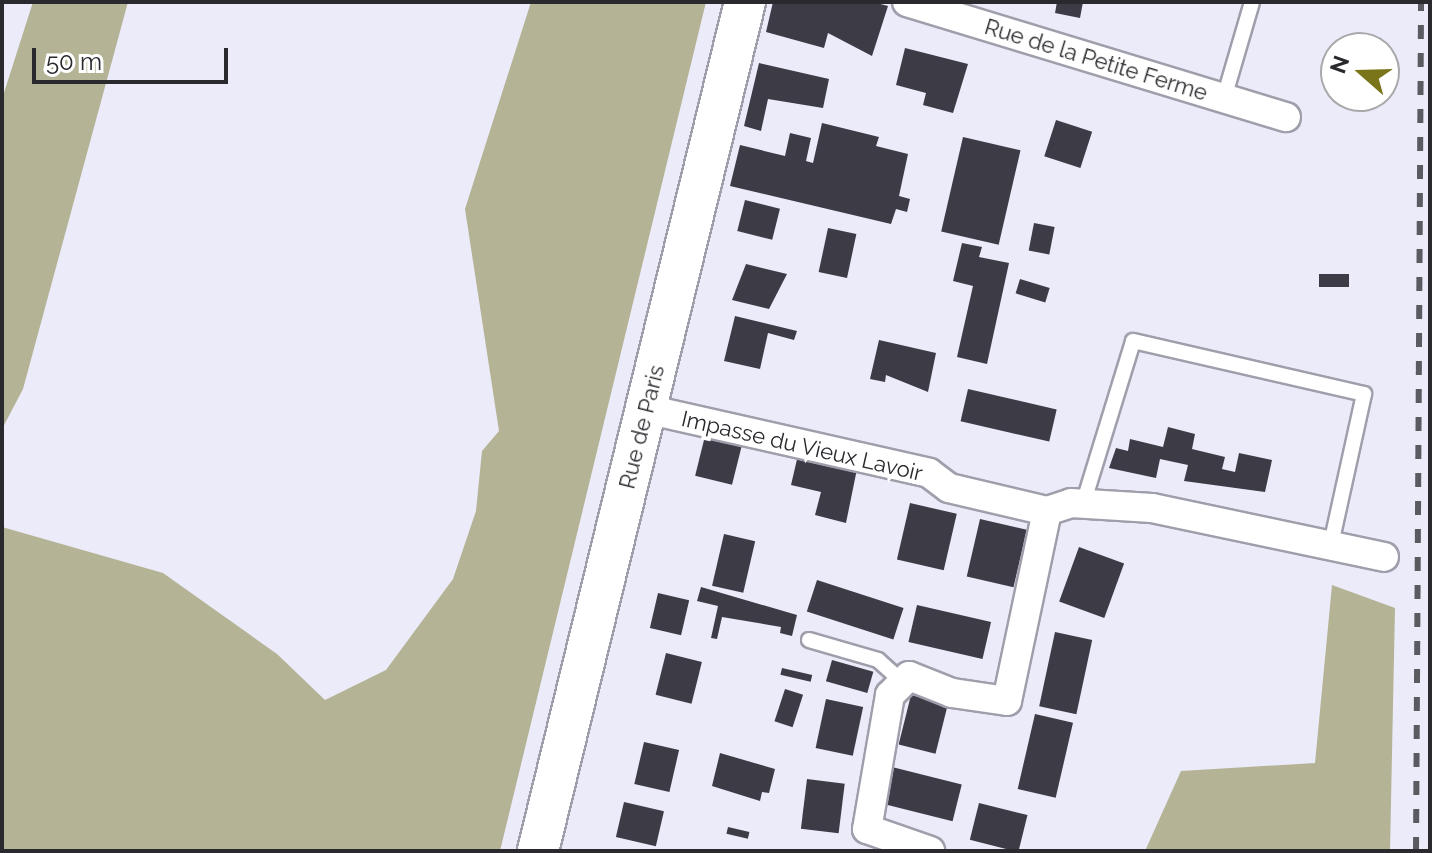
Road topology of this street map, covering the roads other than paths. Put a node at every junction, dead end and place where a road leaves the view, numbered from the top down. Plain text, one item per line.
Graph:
1 (745, 2) edge
2 (907, 2) edge
3 (1252, 2) edge
4 (1224, 98) junction
5 (1286, 117) dead end
6 (646, 409) junction
7 (1083, 504) junction
8 (1047, 511) junction
9 (1333, 535) dead end
10 (1384, 557) dead end
11 (809, 640) dead end
12 (900, 680) junction
13 (538, 851) edge
14 (930, 851) edge

1 - 6 main road, Rue de Paris
2 - 4 street, Rue de la Petite Ferme
3 - 4 lane
4 - 5 street, Rue de la Petite Ferme
6 - 8 street, Impasse du Vieux Lavoir
6 - 13 main road, Rue de Paris
7 - 8 street, Impasse du Vieux Lavoir
7 - 9 lane
7 - 10 street, Impasse du Vieux Lavoir
8 - 12 street
11 - 12 lane
12 - 14 street

